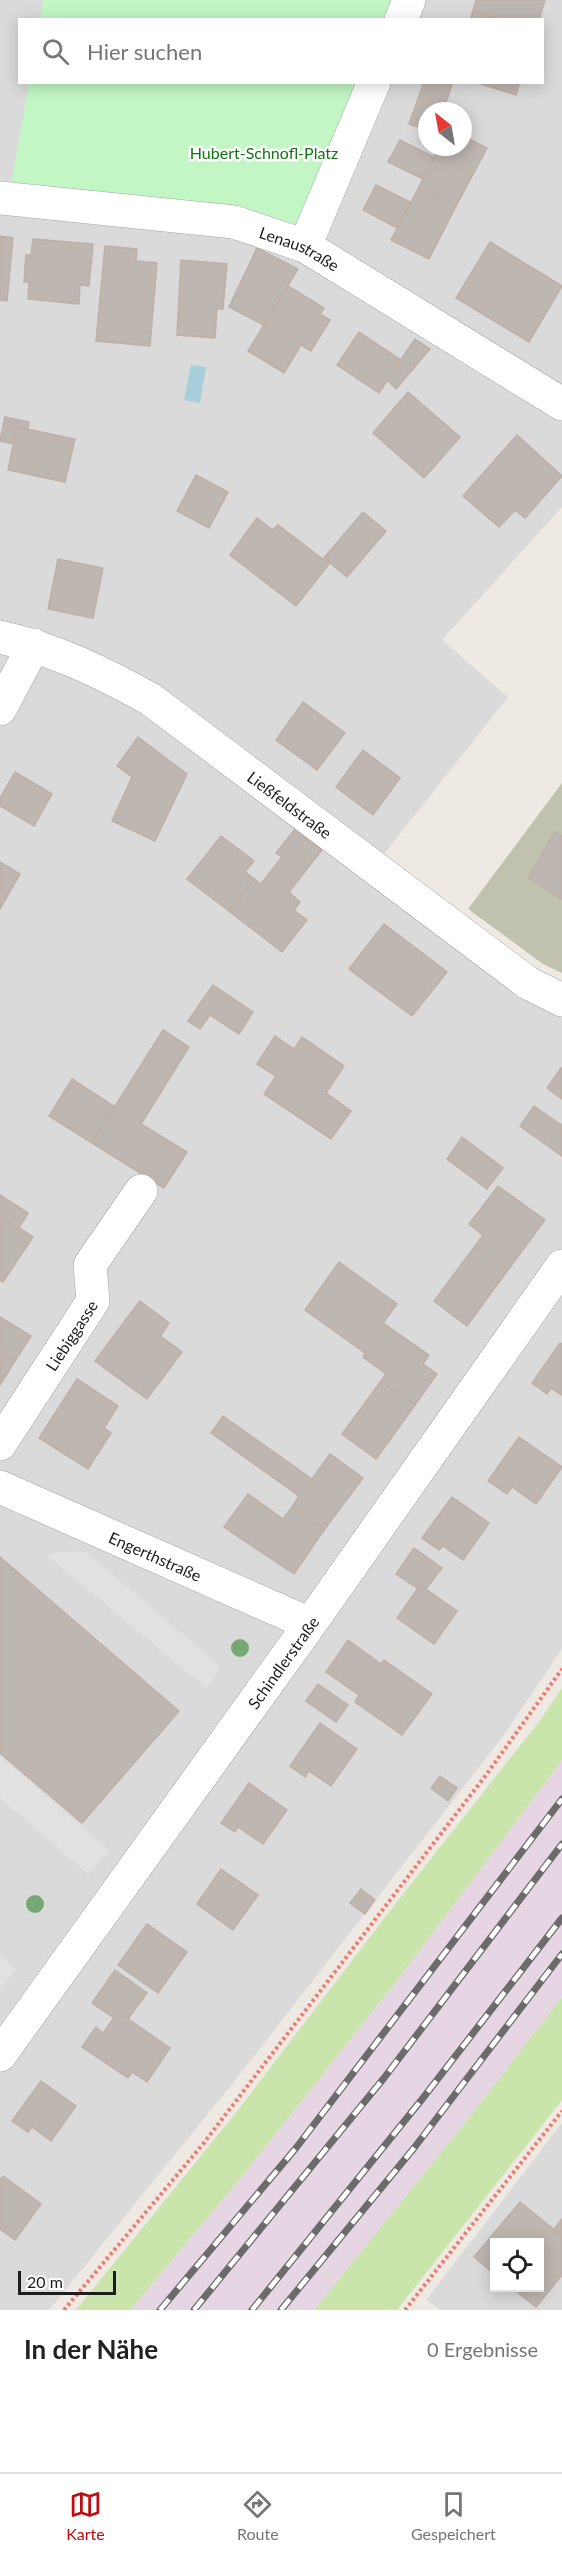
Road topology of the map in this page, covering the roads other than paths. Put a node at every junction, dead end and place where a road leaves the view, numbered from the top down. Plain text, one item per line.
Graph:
1 (409, 0) edge
2 (402, 18) edge
3 (373, 84) edge
4 (0, 198) edge
5 (305, 246) junction
6 (562, 404) edge
7 (0, 637) edge
8 (34, 645) junction
9 (0, 709) edge
10 (562, 1000) edge
11 (141, 1191) dead end
12 (562, 1266) edge
13 (0, 1444) edge
14 (0, 1487) edge
15 (310, 1624) junction
16 (0, 2055) edge

1 - 2 street
3 - 5 street
4 - 5 street, Lenaustraße
5 - 6 street, Lenaustraße
7 - 8 street, Ließfeldstraße
8 - 9 street
8 - 10 street, Ließfeldstraße
11 - 13 street, Liebiggasse
12 - 15 street, Schindlerstraße
14 - 15 street, Engerthstraße
15 - 16 street, Schindlerstraße

